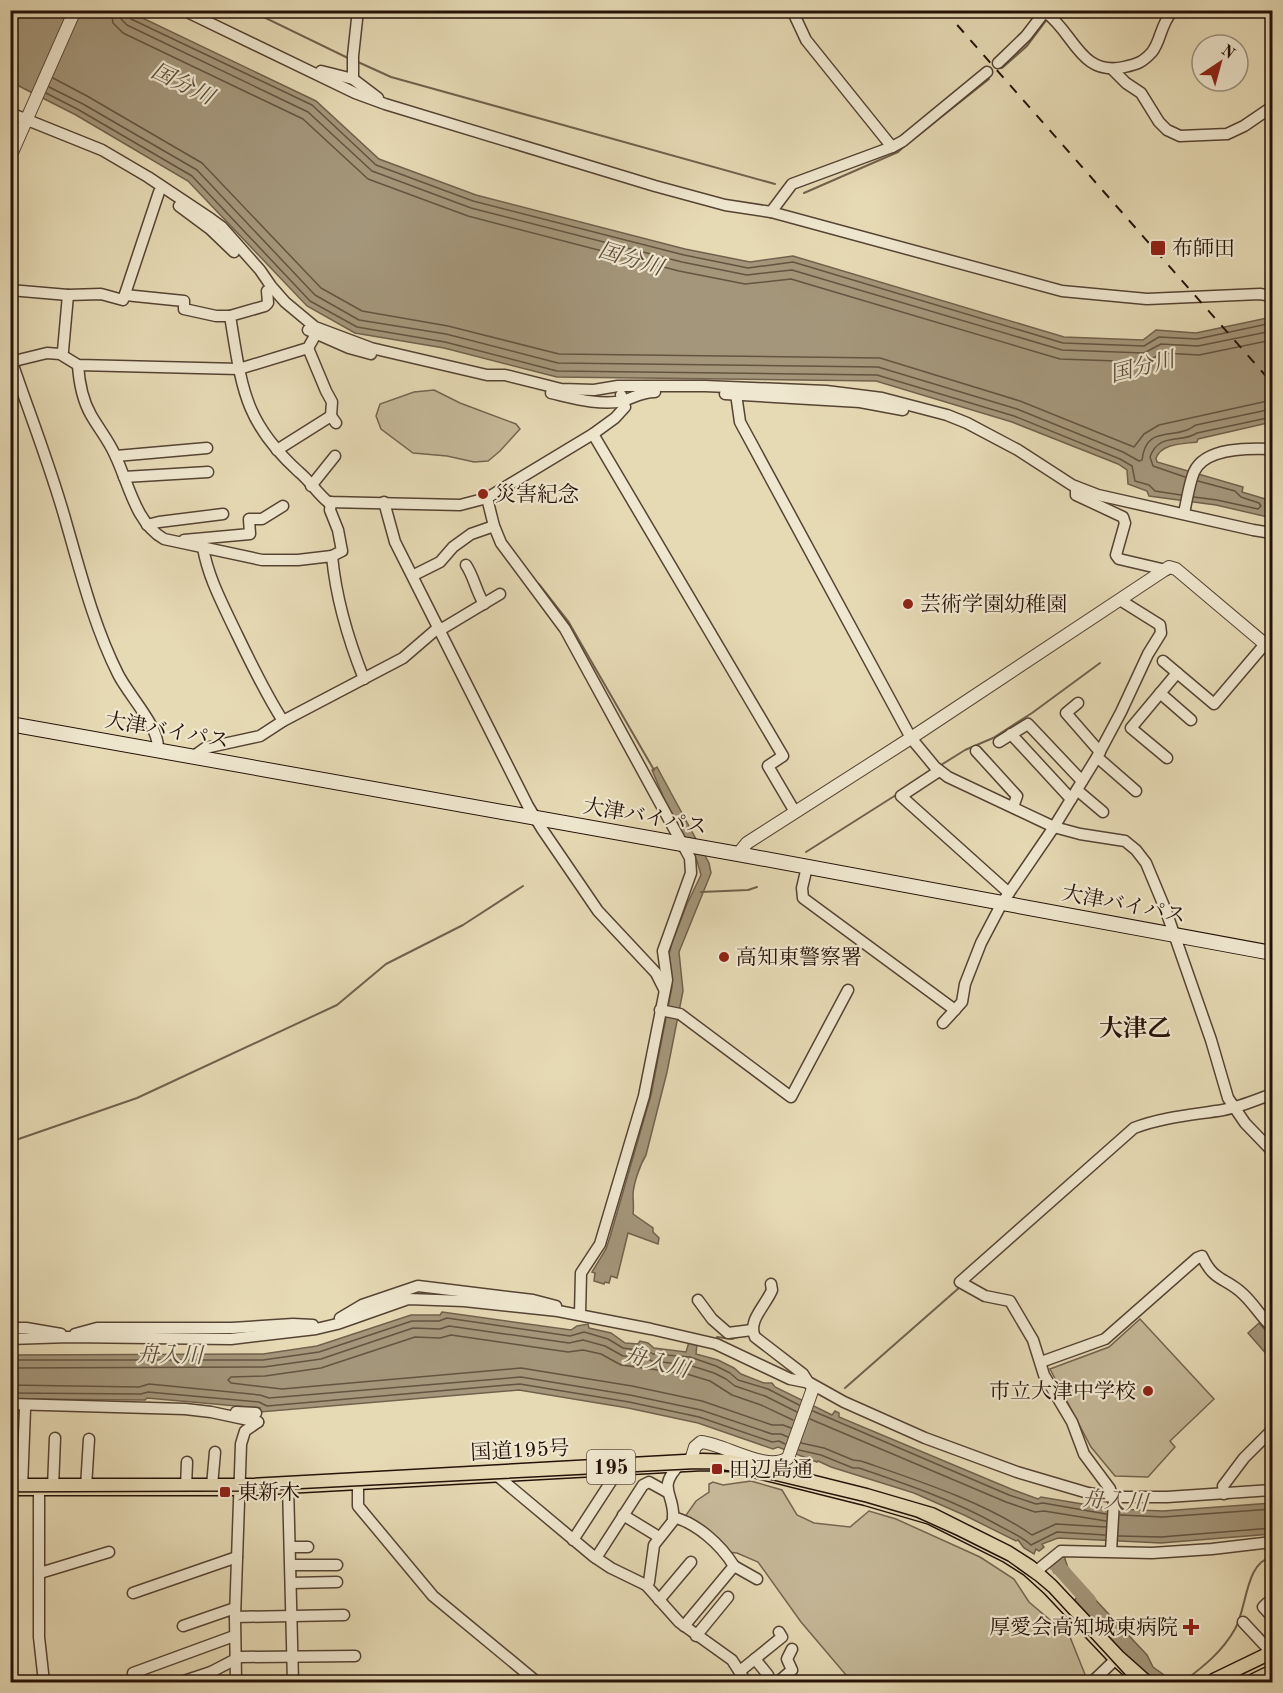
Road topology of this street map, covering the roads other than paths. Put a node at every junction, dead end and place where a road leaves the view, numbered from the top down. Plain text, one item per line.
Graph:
1 (75, 10) edge
2 (183, 10) edge
3 (358, 10) edge
4 (792, 10) edge
5 (1173, 10) edge
6 (1048, 14) edge
7 (998, 63) dead end
8 (299, 66) junction
9 (1113, 70) junction
10 (987, 72) dead end
11 (353, 75) junction
12 (385, 104) junction
13 (1272, 107) edge
14 (10, 113) edge
15 (30, 120) junction
16 (892, 147) junction
17 (10, 157) edge
18 (149, 182) junction
19 (159, 192) junction
20 (771, 212) junction
21 (10, 290) edge
22 (267, 291) junction
23 (68, 294) junction
24 (125, 296) junction
25 (1272, 296) edge
26 (230, 316) junction
27 (316, 334) junction
28 (308, 348) junction
29 (60, 354) junction
30 (11, 362) edge
31 (78, 365) junction
32 (239, 369) junction
33 (618, 386) junction
34 (736, 394) junction
35 (623, 400) junction
36 (980, 429) junction
37 (593, 434) junction
38 (207, 448) dead end
39 (1272, 449) edge
40 (277, 450) junction
41 (116, 456) junction
42 (335, 456) dead end
43 (208, 472) dead end
44 (124, 477) junction
45 (311, 486) junction
46 (1076, 487) junction
47 (487, 498) junction
48 (331, 502) junction
49 (384, 502) junction
50 (283, 506) dead end
51 (1185, 511) junction
52 (223, 514) dead end
53 (147, 525) junction
54 (494, 526) junction
55 (1272, 533) edge
56 (178, 541) junction
57 (203, 548) junction
58 (332, 555) junction
59 (466, 565) dead end
60 (1166, 570) junction
61 (414, 575) junction
62 (500, 594) dead end
63 (1120, 600) junction
64 (484, 604) junction
65 (440, 629) junction
66 (1269, 647) edge
67 (1163, 662) dead end
68 (1177, 673) junction
69 (364, 679) junction
70 (1160, 693) junction
71 (1078, 703) dead end
72 (1191, 720) dead end
73 (283, 721) junction
74 (10, 724) edge
75 (1011, 734) junction
76 (911, 738) junction
77 (999, 742) dead end
78 (158, 749) junction
79 (976, 751) dead end
80 (1098, 754) junction
81 (194, 756) junction
82 (1167, 758) dead end
83 (939, 771) junction
84 (1077, 790) junction
85 (1136, 791) dead end
86 (1013, 807) junction
87 (795, 812) junction
88 (1103, 812) dead end
89 (536, 818) junction
90 (1054, 827) junction
91 (683, 845) junction
92 (738, 854) junction
93 (807, 867) junction
94 (1006, 898) junction
95 (1174, 935) junction
96 (1272, 952) edge
97 (664, 989) junction
98 (848, 990) dead end
99 (955, 1010) junction
100 (663, 1011) junction
101 (943, 1023) dead end
102 (1272, 1094) edge
103 (1233, 1108) junction
104 (1272, 1151) edge
105 (771, 1284) dead end
106 (698, 1300) dead end
107 (580, 1314) junction
108 (1272, 1327) edge
109 (10, 1328) edge
110 (752, 1330) junction
111 (69, 1337) junction
112 (10, 1339) edge
113 (1041, 1362) junction
114 (811, 1387) junction
115 (10, 1404) edge
116 (25, 1409) dead end
117 (211, 1412) junction
118 (256, 1413) dead end
119 (1272, 1430) edge
120 (55, 1438) dead end
121 (89, 1438) dead end
122 (214, 1452) dead end
123 (187, 1462) dead end
124 (685, 1463) junction
125 (612, 1467) junction
126 (495, 1474) junction
127 (646, 1474) junction
128 (358, 1481) junction
129 (288, 1485) junction
130 (212, 1486) junction
131 (240, 1486) junction
132 (31, 1487) edge
133 (86, 1487) junction
134 (186, 1487) junction
135 (1272, 1490) edge
136 (667, 1492) junction
137 (1224, 1494) junction
138 (1114, 1499) junction
139 (623, 1515) junction
140 (673, 1517) junction
141 (659, 1537) junction
142 (573, 1540) junction
143 (1272, 1542) edge
144 (290, 1547) junction
145 (308, 1547) dead end
146 (1111, 1549) junction
147 (109, 1552) dead end
148 (237, 1557) junction
149 (596, 1558) junction
150 (691, 1562) dead end
151 (337, 1564) dead end
152 (291, 1565) junction
153 (734, 1566) junction
154 (40, 1573) junction
155 (1034, 1573) junction
156 (757, 1579) dead end
157 (337, 1582) dead end
158 (291, 1583) junction
159 (646, 1585) junction
160 (133, 1593) dead end
161 (729, 1597) dead end
162 (659, 1600) junction
163 (1267, 1603) dead end
164 (235, 1612) junction
165 (344, 1615) dead end
166 (291, 1617) junction
167 (1272, 1617) edge
168 (1243, 1622) dead end
169 (183, 1626) dead end
170 (684, 1626) junction
171 (779, 1632) dead end
172 (234, 1636) junction
173 (696, 1636) junction
174 (792, 1649) dead end
175 (1272, 1654) edge
176 (355, 1656) dead end
177 (292, 1657) junction
178 (1117, 1658) junction
179 (755, 1659) junction
180 (234, 1660) junction
181 (740, 1671) junction
182 (133, 1673) dead end
183 (768, 1675) dead end
184 (44, 1683) edge
185 (181, 1683) edge
186 (236, 1683) edge
187 (293, 1683) edge
188 (537, 1683) edge
189 (746, 1683) edge
190 (778, 1683) edge
191 (1092, 1683) edge
192 (1144, 1683) edge
193 (1214, 1683) edge

1 - 15 street
2 - 8 street
3 - 11 street
4 - 16 street
5 - 9 street
6 - 7 street
6 - 9 street
8 - 11 street
8 - 12 street
9 - 13 street
10 - 16 street
11 - 12 street
12 - 20 street
14 - 15 street
15 - 17 street
15 - 18 street
16 - 20 street
18 - 19 street
18 - 33 street
19 - 22 street
19 - 24 street
20 - 25 street
21 - 23 street
22 - 26 street
22 - 27 street
23 - 24 street
23 - 29 street
24 - 26 street
26 - 32 street
27 - 28 street
27 - 35 street
28 - 32 street
28 - 40 street
29 - 30 street
29 - 31 street
30 - 78 street
31 - 32 street
31 - 41 street
32 - 40 street
33 - 35 street
33 - 36 street
34 - 35 street
34 - 36 street
34 - 76 street
35 - 37 street
36 - 46 street
37 - 47 street
37 - 87 street
38 - 41 street
39 - 51 street
40 - 45 street
41 - 44 street
42 - 45 street
43 - 44 street
44 - 53 street
45 - 48 street
46 - 51 street
46 - 60 street
47 - 49 street
47 - 54 street
48 - 49 street
48 - 58 street
49 - 61 street
50 - 56 street
51 - 55 street
52 - 53 street
53 - 56 street
54 - 61 street
54 - 91 street
56 - 57 street
57 - 58 street
57 - 73 street
58 - 69 street
59 - 64 street
60 - 63 street
60 - 66 street
61 - 65 street
62 - 64 street
63 - 76 street
63 - 80 street
64 - 65 street
65 - 69 street
65 - 89 street
66 - 68 street
67 - 68 street
68 - 70 street
69 - 73 street
70 - 72 street
70 - 82 street
71 - 80 street
73 - 81 street
74 - 78 main road, 大津バイパス
75 - 77 street
75 - 84 street
75 - 84 street
76 - 83 street
76 - 87 street
78 - 81 main road, 大津バイパス
79 - 86 street
80 - 84 street
80 - 85 street
81 - 89 main road, 大津バイパス
83 - 86 street
83 - 94 street
84 - 88 street
84 - 90 street
86 - 90 street
87 - 92 street
89 - 91 main road, 大津バイパス
89 - 97 street
90 - 94 street
90 - 95 street
91 - 92 main road, 大津バイパス
91 - 97 street
92 - 93 main road, 大津バイパス
93 - 94 main road, 大津バイパス
93 - 99 street
94 - 95 main road, 大津バイパス
94 - 99 street
95 - 96 main road, 大津バイパス
95 - 103 street
97 - 100 street
98 - 100 street
99 - 101 street
100 - 107 street
102 - 103 street
103 - 104 street
103 - 113 street
105 - 110 street
106 - 110 street
107 - 111 street
107 - 114 street
108 - 113 street
109 - 111 street
110 - 114 street
111 - 112 street
113 - 138 street
114 - 124 street
114 - 138 street
115 - 117 street
116 - 132 street
117 - 118 street
117 - 131 street
119 - 137 street
120 - 132 street
121 - 133 street
122 - 130 street
123 - 134 street
124 - 127 highway, 国道195号 / 195
124 - 136 street
124 - 155 highway, 国道195号 / 195
125 - 126 highway, 国道195号 / 195
125 - 127 highway, 国道195号 / 195
125 - 142 street
126 - 128 highway, 国道195号 / 195
126 - 142 street
127 - 136 street
127 - 139 street
128 - 129 highway, 国道195号 / 195
128 - 188 street
129 - 131 highway, 国道195号 / 195
129 - 144 street
130 - 131 highway, 国道195号 / 195
130 - 134 highway, 国道195号 / 195
131 - 148 street
132 - 133 highway, 国道195号 / 195
132 - 154 street
133 - 134 highway, 国道195号 / 195
135 - 137 street
136 - 140 street
137 - 138 street
138 - 146 street
139 - 141 street
139 - 149 street
140 - 141 street
140 - 153 street
141 - 159 street
142 - 149 street
143 - 146 street
144 - 145 street
144 - 152 street
146 - 155 street
147 - 154 street
148 - 160 street
148 - 164 street
149 - 159 street
150 - 162 street
151 - 152 street
152 - 158 street
153 - 156 street
153 - 170 street
154 - 184 street
155 - 178 highway, 国道195号 / 195
157 - 158 street
158 - 166 street
159 - 162 street
161 - 173 street
162 - 170 street
163 - 167 street
164 - 166 street
164 - 169 street
164 - 172 street
165 - 166 street
166 - 177 street
168 - 175 street
170 - 173 street
171 - 179 street
172 - 180 street
172 - 182 street
173 - 181 street
174 - 190 street
175 - 193 highway
176 - 177 street
177 - 180 street
177 - 187 street
178 - 191 street
178 - 192 highway, 国道195号 / 195
179 - 181 street
179 - 183 street
180 - 185 street
180 - 186 street
181 - 189 street

